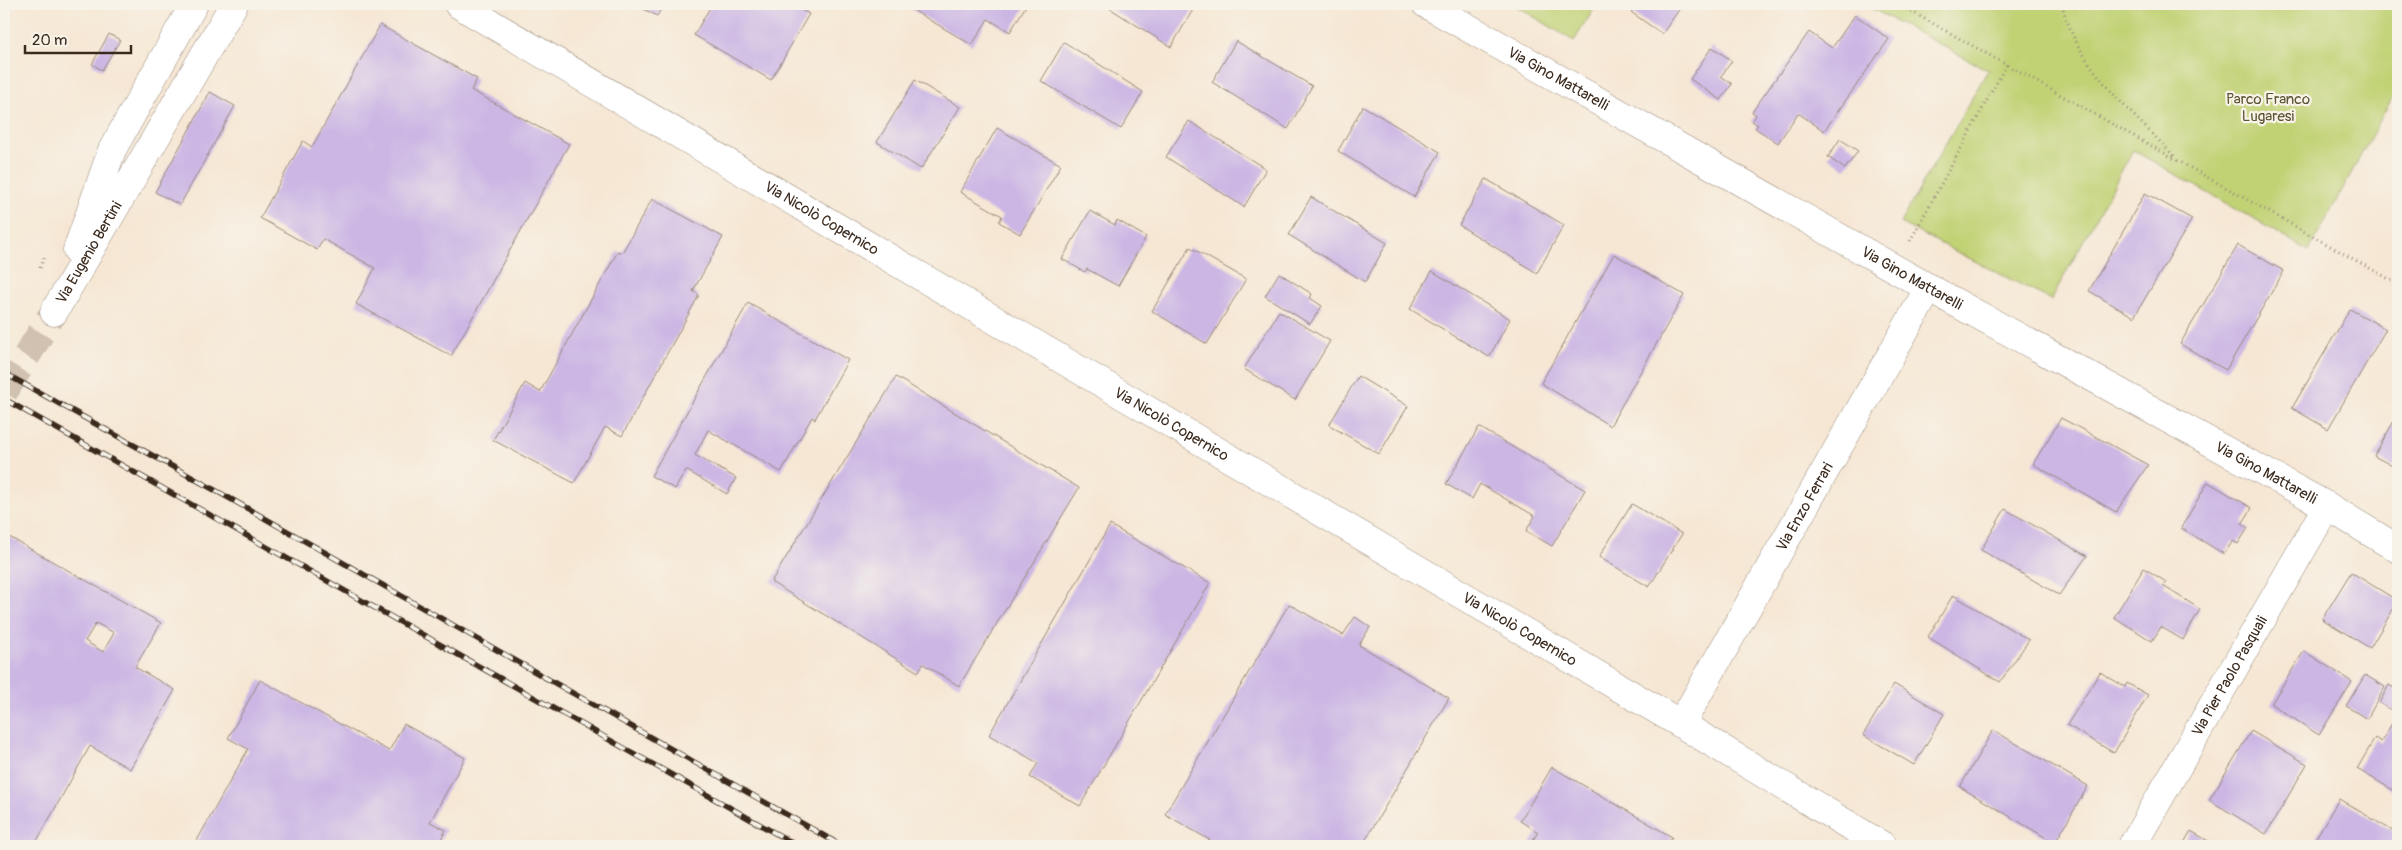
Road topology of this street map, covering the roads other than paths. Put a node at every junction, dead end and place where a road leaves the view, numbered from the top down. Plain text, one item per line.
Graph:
1 (194, 4) edge
2 (234, 4) edge
3 (458, 4) edge
4 (1426, 4) edge
5 (1929, 288) junction
6 (2327, 506) junction
7 (2398, 549) edge
8 (1680, 724) junction
9 (1884, 846) edge
10 (2132, 846) edge

1 - 2 street, Via Eugenio Bertini
3 - 8 street, Via Nicolò Copernico
4 - 5 street, Via Gino Mattarelli
5 - 6 street, Via Gino Mattarelli
5 - 8 street, Via Enzo Ferrari
6 - 7 street, Via Gino Mattarelli
6 - 10 street, Via Pier Paolo Pasquali
8 - 9 street, Via Nicolò Copernico

